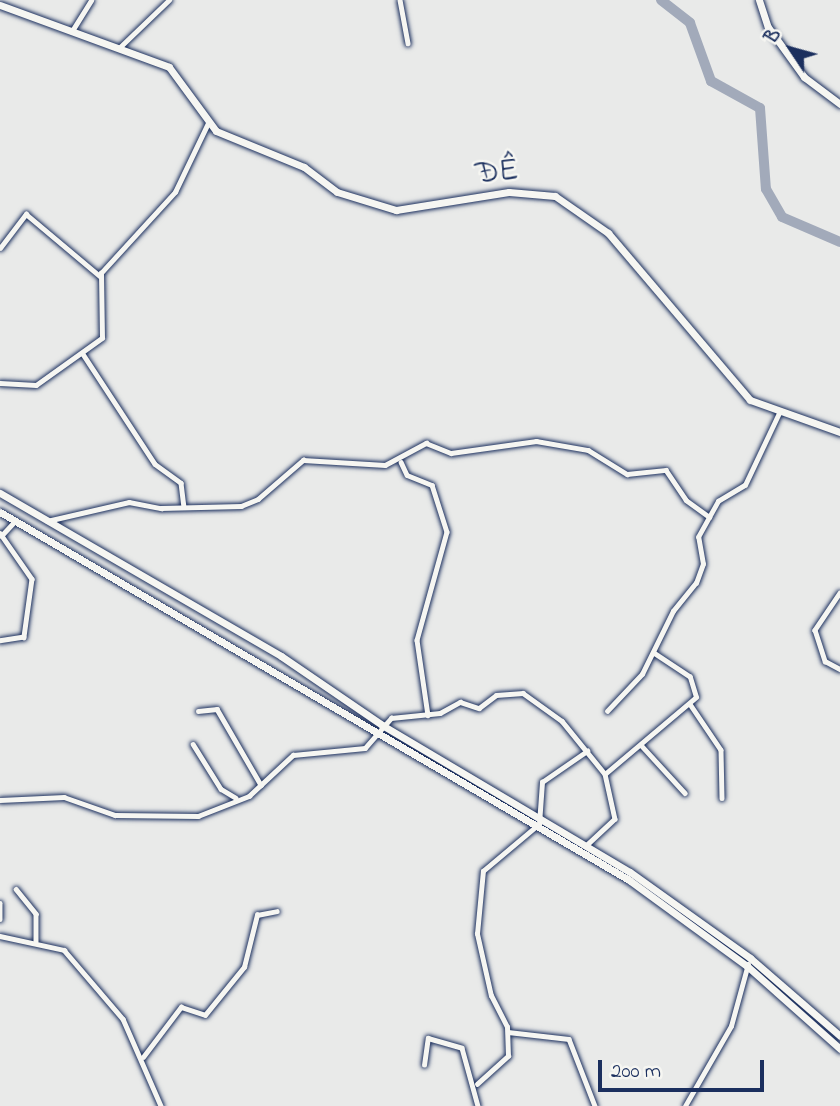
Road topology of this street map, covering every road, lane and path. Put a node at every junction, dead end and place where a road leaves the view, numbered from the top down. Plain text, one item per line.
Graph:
1 (91, 0) edge
2 (169, 0) edge
3 (400, 0) edge
4 (759, 0) edge
5 (0, 5) edge
6 (72, 31) junction
7 (408, 43) dead end
8 (120, 47) junction
9 (840, 104) edge
10 (208, 123) junction
11 (0, 248) edge
12 (100, 276) junction
13 (83, 354) junction
14 (0, 383) edge
15 (779, 413) junction
16 (840, 432) edge
17 (401, 462) junction
18 (0, 493) edge
19 (184, 506) junction
20 (0, 512) edge
21 (709, 517) junction
22 (46, 521) junction
23 (15, 522) junction
24 (1, 535) edge
25 (840, 593) edge
26 (0, 641) edge
27 (655, 654) junction
28 (840, 669) edge
29 (690, 704) junction
30 (198, 710) dead end
31 (607, 711) dead end
32 (428, 715) junction
33 (381, 727) junction
34 (193, 744) dead end
35 (641, 745) junction
36 (587, 751) junction
37 (605, 774) junction
38 (261, 785) junction
39 (685, 793) dead end
40 (722, 798) dead end
41 (237, 799) junction
42 (0, 800) edge
43 (541, 821) junction
44 (587, 845) junction
45 (16, 888) dead end
46 (0, 902) edge
47 (277, 911) dead end
48 (0, 919) edge
49 (0, 936) edge
50 (36, 941) junction
51 (749, 962) junction
52 (508, 1032) junction
53 (840, 1036) edge
54 (840, 1049) edge
55 (143, 1057) junction
56 (424, 1065) dead end
57 (477, 1084) junction
58 (161, 1106) edge
59 (478, 1106) edge
60 (595, 1106) edge
61 (685, 1106) edge

1 - 6 street
2 - 8 street
3 - 7 street
4 - 9 street
5 - 6 street
6 - 8 street
8 - 10 street
10 - 12 street
10 - 15 street, ĐÊ
11 - 12 street
12 - 13 street
13 - 14 street
13 - 19 street
15 - 16 street, ĐÊ
15 - 21 street
17 - 19 street
17 - 21 street
17 - 32 street
18 - 22 street
19 - 22 street
20 - 23 street
21 - 27 street
22 - 33 street
23 - 24 street
23 - 33 street
24 - 26 street
25 - 28 street
27 - 29 street
27 - 31 street
29 - 35 street
29 - 40 street
30 - 38 street
32 - 33 street
32 - 36 street
33 - 38 street
33 - 43 street
34 - 41 street
35 - 37 street
35 - 39 street
36 - 37 street
36 - 43 street
37 - 44 street
38 - 41 street
41 - 42 street
43 - 44 street
43 - 51 street
43 - 52 street
44 - 51 street
45 - 50 street
46 - 48 street
47 - 55 street
49 - 50 street
50 - 55 street
51 - 53 street
51 - 54 street
51 - 61 street
52 - 57 street
52 - 60 street
55 - 58 street
56 - 57 street
57 - 59 street

